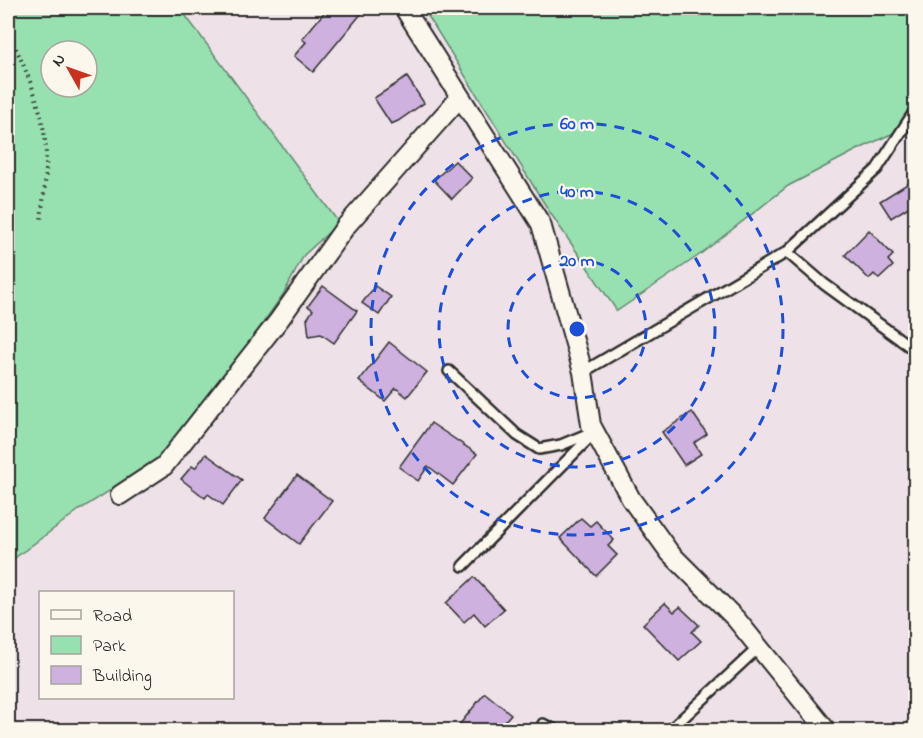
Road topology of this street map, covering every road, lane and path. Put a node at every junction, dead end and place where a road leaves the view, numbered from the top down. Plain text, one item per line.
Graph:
1 (404, 8) edge
2 (8, 32) edge
3 (460, 97) junction
4 (915, 109) edge
5 (41, 220) dead end
6 (787, 252) junction
7 (915, 351) edge
8 (449, 370) dead end
9 (583, 372) junction
10 (595, 432) junction
11 (120, 495) dead end
12 (463, 566) dead end
13 (759, 647) junction
14 (543, 724) dead end
15 (555, 730) edge
16 (670, 730) edge
17 (826, 730) edge

1 - 3 street
2 - 5 path
3 - 9 street
3 - 11 street
4 - 6 lane
6 - 7 lane
6 - 9 lane
8 - 10 lane
9 - 10 street
10 - 12 lane
10 - 13 street
13 - 16 lane
13 - 17 street
14 - 15 lane

